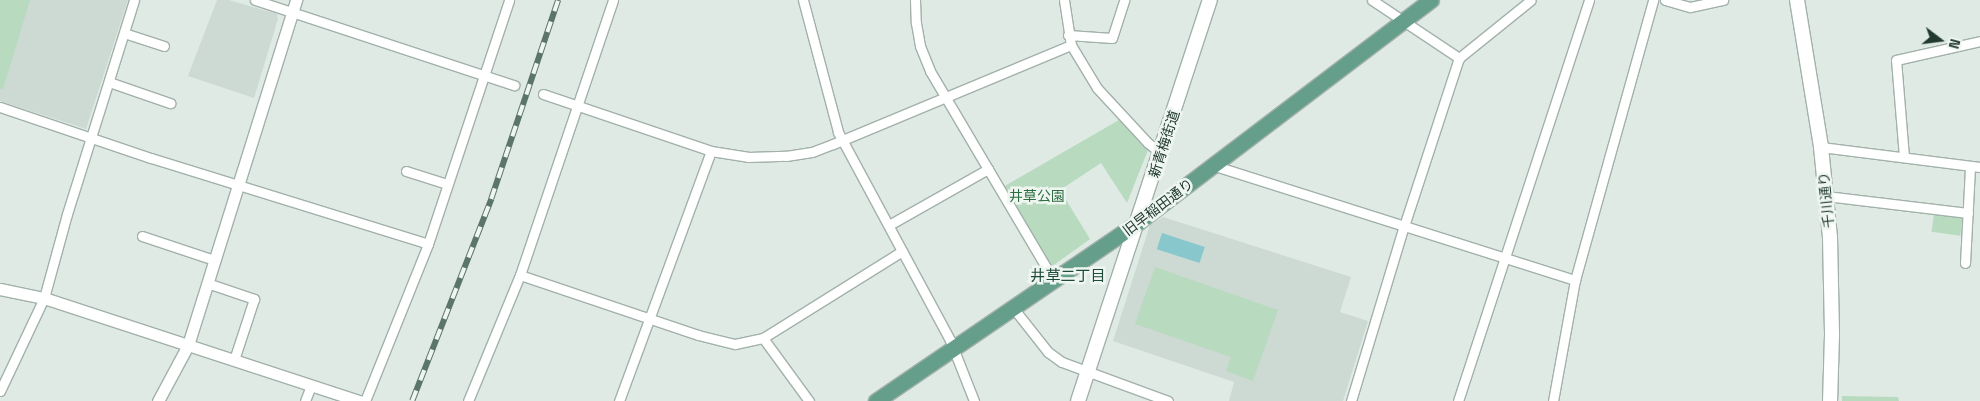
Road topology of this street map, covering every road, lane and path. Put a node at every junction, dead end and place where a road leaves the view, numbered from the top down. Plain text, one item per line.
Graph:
1 (134, 0) edge
2 (256, 0) edge
3 (296, 0) edge
4 (509, 0) edge
5 (613, 0) edge
6 (802, 0) edge
7 (915, 0) edge
8 (1064, 0) edge
9 (1124, 0) edge
10 (1210, 0) edge
11 (1372, 0) edge
12 (1431, 0) edge
13 (1531, 0) edge
14 (1589, 0) edge
15 (1653, 0) edge
16 (1665, 0) edge
17 (1723, 0) edge
18 (1797, 0) edge
19 (292, 12) junction
20 (1402, 20) junction
21 (124, 33) junction
22 (1068, 35) junction
23 (1980, 41) edge
24 (1071, 45) junction
25 (164, 46) dead end
26 (1458, 58) junction
27 (485, 75) junction
28 (109, 82) junction
29 (514, 85) dead end
30 (543, 94) dead end
31 (945, 98) junction
32 (170, 103) dead end
33 (576, 106) junction
34 (0, 107) edge
35 (92, 136) junction
36 (842, 141) junction
37 (1821, 147) junction
38 (711, 151) junction
39 (1161, 153) junction
40 (1904, 157) junction
41 (1212, 165) junction
42 (1970, 166) junction
43 (1980, 167) edge
44 (988, 169) junction
45 (406, 172) dead end
46 (448, 184) junction
47 (238, 185) junction
48 (1826, 196) junction
49 (1968, 213) junction
50 (1137, 224) junction
51 (888, 225) junction
52 (1404, 226) junction
53 (142, 236) dead end
54 (428, 244) junction
55 (902, 251) junction
56 (1505, 257) junction
57 (214, 260) junction
58 (1965, 263) dead end
59 (520, 275) junction
60 (1576, 280) junction
61 (1054, 281) junction
62 (207, 283) junction
63 (0, 289) edge
64 (44, 298) junction
65 (1014, 309) junction
66 (650, 318) junction
67 (763, 338) junction
68 (188, 344) junction
69 (953, 348) junction
70 (234, 360) junction
71 (1087, 373) junction
72 (311, 385) junction
73 (0, 390) edge
74 (158, 401) edge
75 (305, 401) edge
76 (360, 401) edge
77 (365, 401) edge
78 (468, 401) edge
79 (618, 401) edge
80 (809, 401) edge
81 (876, 401) edge
82 (974, 401) edge
83 (1078, 401) edge
84 (1168, 401) edge
85 (1351, 401) edge
86 (1458, 401) edge
87 (1553, 401) edge
88 (1830, 401) edge

1 - 21 street
2 - 19 street
3 - 19 street
4 - 27 street
5 - 33 street
6 - 36 street
7 - 31 street
8 - 22 street
9 - 22 street
10 - 39 main road, 新青梅街道
11 - 20 street
12 - 20 main road, 旧早稲田通り
13 - 26 street
14 - 56 street
15 - 60 street
16 - 17 street
18 - 37 main road, 千川通り
19 - 27 street
19 - 47 street
20 - 26 street
20 - 41 main road, 旧早稲田通り
21 - 25 street
21 - 28 street
22 - 24 street
23 - 40 street
24 - 31 street
24 - 39 street
26 - 52 street
27 - 29 street
27 - 46 street
28 - 32 street
28 - 35 street
30 - 33 street
31 - 36 street
31 - 44 street
33 - 38 street
33 - 59 street
34 - 35 street
35 - 47 street
35 - 64 street
36 - 38 street
36 - 51 street
37 - 40 street
37 - 48 main road, 千川通り
38 - 66 street
39 - 50 main road, 新青梅街道
40 - 42 street
41 - 50 main road, 旧早稲田通り
41 - 52 street
42 - 43 street
42 - 49 street
44 - 51 street
44 - 61 street
45 - 46 street
46 - 54 street
47 - 54 street
47 - 57 street
48 - 49 street
48 - 88 main road, 千川通り
49 - 58 street
50 - 61 main road, 旧早稲田通り
50 - 71 main road, 新青梅街道
51 - 55 street
52 - 56 street
52 - 85 street
53 - 57 street
54 - 77 street
55 - 67 street
55 - 69 street
56 - 60 street
56 - 86 street
57 - 62 street
59 - 66 street
59 - 78 street
60 - 87 street
61 - 65 main road, 旧早稲田通り
62 - 68 street
62 - 70 street
63 - 64 street
64 - 68 street
64 - 73 street
65 - 69 main road, 旧早稲田通り
65 - 71 street
66 - 67 street
66 - 79 street
67 - 80 street
68 - 70 street
68 - 74 street
69 - 81 main road, 旧早稲田通り
69 - 82 street
70 - 72 street
71 - 83 main road, 新青梅街道
71 - 84 street
72 - 75 street
72 - 76 street

